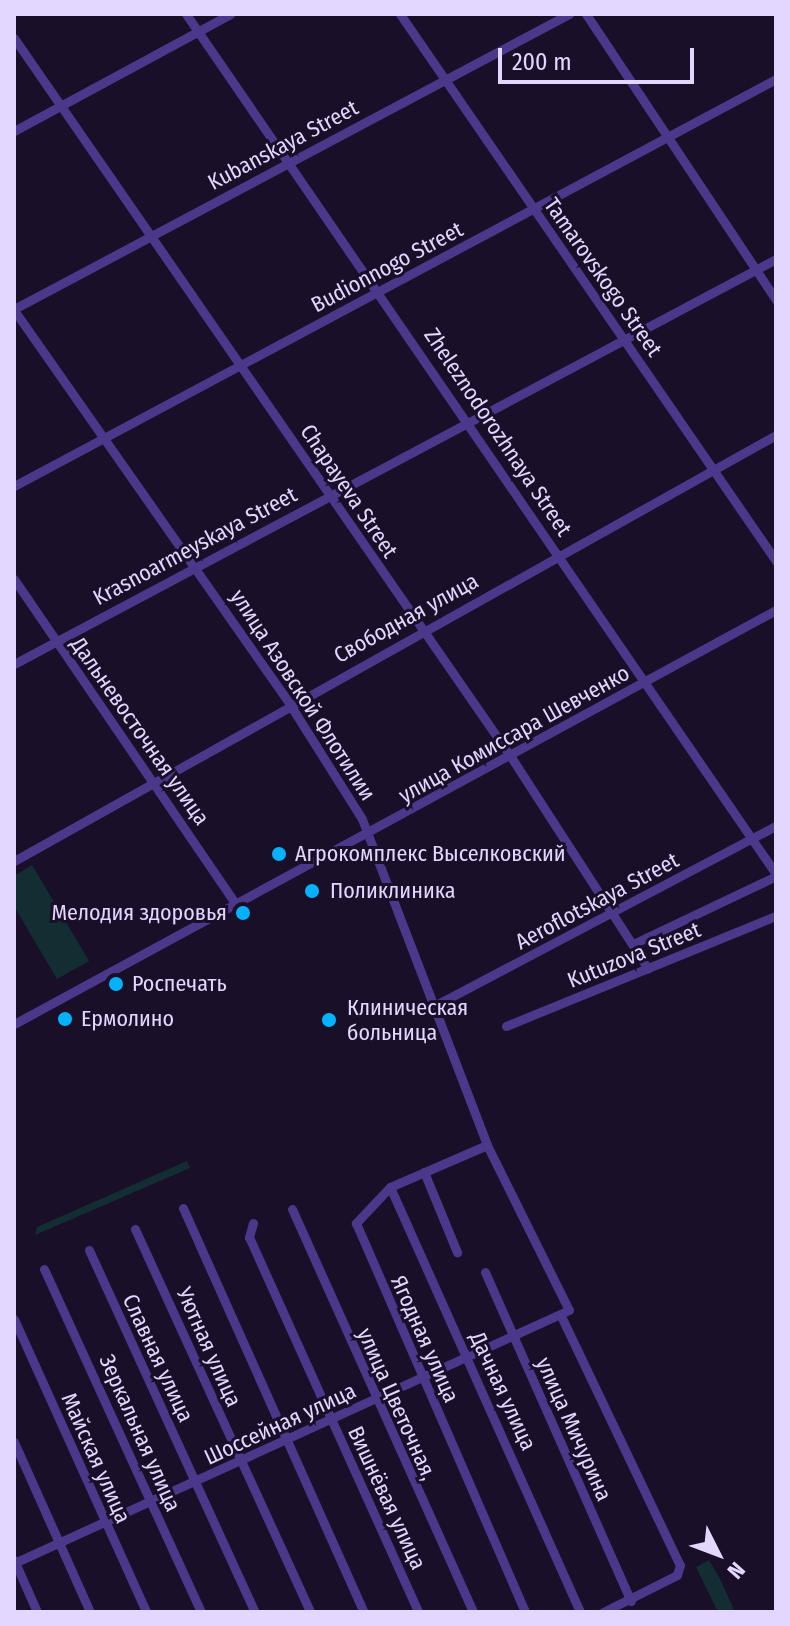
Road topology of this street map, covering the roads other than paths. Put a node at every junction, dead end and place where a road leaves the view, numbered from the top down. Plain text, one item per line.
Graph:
1 (186, 14) edge
2 (230, 14) edge
3 (400, 14) edge
4 (569, 14) edge
5 (586, 14) edge
6 (198, 31) junction
7 (14, 38) edge
8 (444, 79) junction
9 (776, 79) edge
10 (60, 106) junction
11 (14, 131) edge
12 (666, 138) junction
13 (290, 162) junction
14 (534, 209) junction
15 (152, 236) junction
16 (776, 259) edge
17 (755, 270) junction
18 (380, 291) junction
19 (776, 300) edge
20 (14, 310) edge
21 (627, 341) junction
22 (240, 366) junction
23 (469, 423) junction
24 (776, 435) edge
25 (104, 438) junction
26 (714, 469) junction
27 (14, 486) edge
28 (329, 495) junction
29 (559, 552) junction
30 (776, 561) edge
31 (196, 567) junction
32 (14, 579) edge
33 (776, 610) edge
34 (421, 630) junction
35 (56, 640) junction
36 (14, 664) edge
37 (646, 682) junction
38 (289, 703) junction
39 (511, 757) junction
40 (154, 779) junction
41 (776, 826) edge
42 (369, 833) junction
43 (752, 839) junction
44 (14, 861) edge
45 (776, 875) edge
46 (236, 905) junction
47 (613, 914) junction
48 (776, 916) edge
49 (633, 944) junction
50 (648, 969) junction
51 (434, 1006) junction
52 (14, 1024) edge
53 (506, 1026) dead end
54 (486, 1143) junction
55 (424, 1172) junction
56 (390, 1187) junction
57 (183, 1208) dead end
58 (292, 1209) dead end
59 (253, 1223) dead end
60 (135, 1229) dead end
61 (89, 1250) dead end
62 (457, 1252) dead end
63 (44, 1269) dead end
64 (485, 1272) dead end
65 (561, 1316) junction
66 (14, 1319) edge
67 (513, 1338) junction
68 (467, 1358) junction
69 (423, 1378) junction
70 (377, 1400) junction
71 (331, 1419) junction
72 (284, 1440) junction
73 (14, 1442) edge
74 (240, 1461) junction
75 (195, 1483) junction
76 (149, 1500) junction
77 (104, 1521) junction
78 (59, 1543) junction
79 (14, 1562) edge
80 (631, 1601) junction
81 (37, 1612) edge
82 (90, 1612) edge
83 (146, 1612) edge
84 (201, 1612) edge
85 (255, 1612) edge
86 (310, 1612) edge
87 (364, 1612) edge
88 (418, 1612) edge
89 (473, 1612) edge
90 (525, 1612) edge
91 (580, 1612) edge
92 (603, 1612) edge

1 - 6 street, Zheleznodorozhnaya Street
2 - 6 street
3 - 8 street, Tamarovskogo Street
4 - 8 street, Kubanskaya Street
5 - 12 street
6 - 10 street
6 - 13 street, Zheleznodorozhnaya Street
7 - 10 street, Chapayeva Street
8 - 13 street, Kubanskaya Street
8 - 14 street, Tamarovskogo Street
9 - 12 street, Budionnogo Street
10 - 11 street
10 - 15 street, Chapayeva Street
12 - 14 street, Budionnogo Street
12 - 17 street
13 - 15 street, Kubanskaya Street
13 - 18 street, Zheleznodorozhnaya Street
14 - 18 street, Budionnogo Street
14 - 21 street, Tamarovskogo Street
15 - 20 street, Kubanskaya Street
15 - 22 street, Chapayeva Street
16 - 17 street, Krasnoarmeyskaya Street
17 - 19 street
17 - 21 street, Krasnoarmeyskaya Street
18 - 22 street, Budionnogo Street
18 - 23 street, Zheleznodorozhnaya Street
20 - 25 street, улица Азовской Флотилии
21 - 23 street, Krasnoarmeyskaya Street
21 - 26 street, Tamarovskogo Street
22 - 25 street, Budionnogo Street
22 - 28 street, Chapayeva Street
23 - 28 street, Krasnoarmeyskaya Street
23 - 29 street, Zheleznodorozhnaya Street
24 - 26 street, Свободная улица
25 - 27 street, Budionnogo Street
25 - 31 street, улица Азовской Флотилии
26 - 29 street, Свободная улица
26 - 30 street, Tamarovskogo Street
28 - 31 street, Krasnoarmeyskaya Street
28 - 34 street, Chapayeva Street
29 - 34 street, Свободная улица
29 - 37 street, Zheleznodorozhnaya Street
31 - 35 street, Krasnoarmeyskaya Street
31 - 38 street, улица Азовской Флотилии
32 - 35 street, Дальневосточная улица
33 - 37 street, улица Комиссара Шевченко
34 - 38 street, Свободная улица
34 - 39 street, Chapayeva Street
35 - 36 street, Krasnoarmeyskaya Street
35 - 40 street, Дальневосточная улица
37 - 39 street, улица Комиссара Шевченко
37 - 43 street, Zheleznodorozhnaya Street
38 - 40 street, Свободная улица
38 - 42 street, улица Азовской Флотилии
39 - 42 street, улица Комиссара Шевченко
39 - 47 street, Chapayeva Street
40 - 44 street, Свободная улица
40 - 46 street, Дальневосточная улица
41 - 43 street, Aeroflotskaya Street
42 - 46 street, улица Комиссара Шевченко
42 - 51 street, улица Азовской Флотилии
43 - 45 street, Zheleznodorozhnaya Street
43 - 47 street, Aeroflotskaya Street
45 - 49 street
46 - 52 street, улица Комиссара Шевченко
47 - 49 street, Chapayeva Street
47 - 51 street, Aeroflotskaya Street
48 - 50 street, Kutuzova Street
49 - 50 street, Chapayeva Street
50 - 53 street, Kutuzova Street
51 - 54 street, улица Азовской Флотилии
54 - 55 street, Ягодная улица
54 - 65 street
55 - 56 street, Ягодная улица
55 - 62 street
56 - 68 street, Дачная улица
56 - 69 street, Ягодная улица
57 - 72 street
58 - 70 street, улица Цветочная,
59 - 71 street, Вишнёвая улица
60 - 74 street, Уютная улица
61 - 75 street, Славная улица
63 - 76 street, Зеркальная улица
64 - 67 street, улица Мичурина
65 - 67 street, Шоссейная улица
65 - 80 street
66 - 77 street, Майская улица
67 - 68 street, Шоссейная улица
67 - 80 street, улица Мичурина
68 - 69 street, Шоссейная улица
68 - 91 street, Дачная улица
69 - 70 street, Шоссейная улица
69 - 90 street, Ягодная улица
70 - 71 street, Шоссейная улица
70 - 89 street, улица Цветочная,
71 - 72 street, Шоссейная улица
71 - 88 street, Вишнёвая улица
72 - 74 street, Шоссейная улица
72 - 87 street
73 - 78 street
74 - 75 street, Шоссейная улица
74 - 86 street, Уютная улица
75 - 76 street, Шоссейная улица
75 - 85 street, Славная улица
76 - 77 street, Шоссейная улица
76 - 84 street, Зеркальная улица
77 - 78 street, Шоссейная улица
77 - 83 street, Майская улица
78 - 79 street, Шоссейная улица
78 - 82 street
79 - 81 street
80 - 92 street

